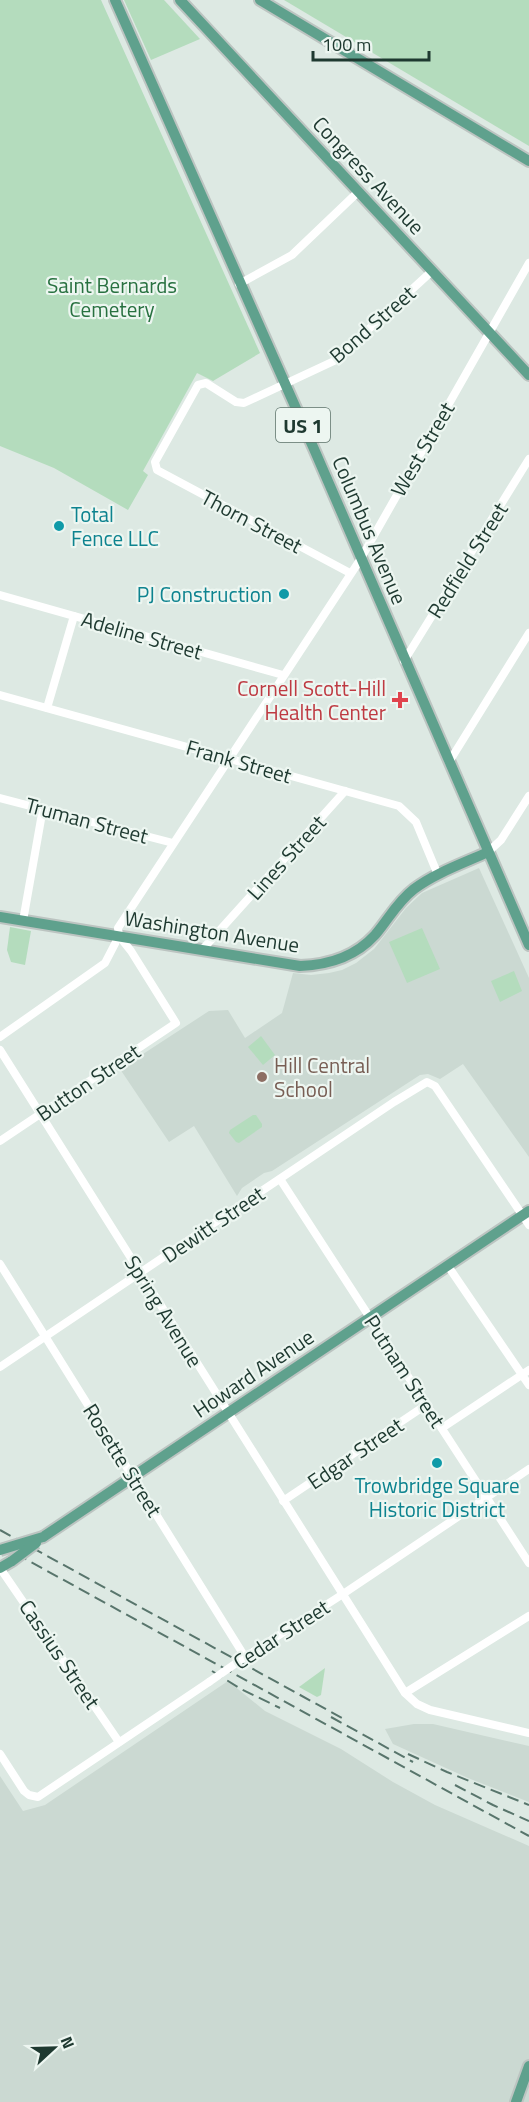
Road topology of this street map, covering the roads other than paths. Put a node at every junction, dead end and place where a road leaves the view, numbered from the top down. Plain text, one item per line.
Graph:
1 (115, 0) edge
2 (260, 0) edge
3 (180, 1) edge
4 (529, 161) edge
5 (358, 192) junction
6 (529, 262) edge
7 (432, 271) junction
8 (239, 284) junction
9 (489, 332) junction
10 (529, 375) edge
11 (285, 384) junction
12 (529, 459) edge
13 (155, 467) joint
14 (360, 560) junction
15 (350, 573) junction
16 (0, 595) edge
17 (74, 616) junction
18 (529, 633) edge
19 (404, 661) junction
20 (283, 675) junction
21 (0, 695) edge
22 (48, 708) junction
23 (230, 758) junction
24 (449, 762) junction
25 (345, 790) junction
26 (529, 796) edge
27 (0, 798) edge
28 (44, 808) junction
29 (173, 843) junction
30 (488, 852) junction
31 (438, 875) junction
32 (0, 916) edge
33 (23, 921) junction
34 (119, 936) junction
35 (529, 945) edge
36 (202, 950) junction
37 (0, 1037) edge
38 (0, 1050) edge
39 (41, 1114) junction
40 (0, 1141) edge
41 (280, 1179) junction
42 (527, 1217) edge
43 (0, 1265) edge
44 (448, 1266) junction
45 (140, 1273) junction
46 (370, 1318) junction
47 (46, 1336) junction
48 (0, 1367) edge
49 (526, 1372) edge
50 (529, 1385) edge
51 (426, 1405) junction
52 (227, 1413) junction
53 (442, 1428) junction
54 (529, 1468) edge
55 (133, 1477) junction
56 (486, 1497) junction
57 (283, 1501) junction
58 (43, 1537) junction
59 (0, 1550) edge
60 (529, 1563) edge
61 (0, 1568) edge
62 (343, 1594) junction
63 (529, 1616) edge
64 (245, 1656) junction
65 (405, 1693) junction
66 (529, 1733) edge
67 (119, 1742) junction
68 (0, 1754) edge
69 (529, 2066) edge
70 (516, 2102) edge

1 - 8 main road, Columbus Avenue / US 1
2 - 4 main road
3 - 5 main road, Congress Avenue
5 - 7 main road, Congress Avenue
5 - 8 street
6 - 9 street, West Street
7 - 9 main road, Congress Avenue
7 - 11 street, Bond Street
8 - 11 main road, Columbus Avenue / US 1
9 - 10 main road, Congress Avenue
9 - 14 street, West Street
11 - 13 street, Bond Street
11 - 14 main road, Columbus Avenue / US 1
12 - 19 street, Redfield Street
13 - 15 street, Thorn Street
14 - 15 street, West Street
14 - 19 main road, Columbus Avenue / US 1
15 - 20 street, West Street
16 - 17 street, Adeline Street
17 - 20 street, Adeline Street
17 - 22 street
18 - 24 street
19 - 24 main road, Columbus Avenue / US 1
20 - 23 street, West Street
21 - 22 street, Frank Street
22 - 23 street, Frank Street
23 - 25 street, Frank Street
23 - 29 street, West Street
24 - 30 main road, Columbus Avenue / US 1
25 - 31 street, Frank Street
25 - 36 street, Lines Street
26 - 30 street
27 - 28 street, Truman Street
28 - 29 street, Truman Street
28 - 33 street
29 - 34 street, West Street
30 - 31 main road, Washington Avenue
30 - 35 main road, Columbus Avenue / US 1
31 - 36 main road, Washington Avenue
32 - 33 main road, Washington Avenue
33 - 34 main road, Washington Avenue
34 - 36 main road, Washington Avenue
34 - 37 street, West Street
34 - 39 street, Button Street
38 - 39 street, Spring Avenue
39 - 40 street, Button Street
39 - 45 street, Spring Avenue
41 - 42 street, Dewitt Street
41 - 45 street, Dewitt Street
41 - 46 street, Putnam Street
42 - 44 main road, Howard Avenue
43 - 47 street, Rosette Street
44 - 46 main road, Howard Avenue
44 - 49 street
45 - 47 street, Dewitt Street
45 - 52 street, Spring Avenue
46 - 51 street, Putnam Street
46 - 52 main road, Howard Avenue
47 - 48 street, Dewitt Street
47 - 55 street, Rosette Street
49 - 50 street
49 - 53 street
51 - 53 street, Putnam Street
51 - 57 street, Edgar Street
52 - 55 main road, Howard Avenue
52 - 57 street, Spring Avenue
53 - 56 street, Putnam Street
54 - 56 street, Cedar Street
55 - 58 main road, Howard Avenue
55 - 64 street, Rosette Street
56 - 60 street, Putnam Street
56 - 62 street, Cedar Street
57 - 62 street, Spring Avenue
58 - 59 main road, bridge
58 - 61 main road, Howard Avenue, bridge
61 - 67 street, Cassius Street
62 - 64 street, Cedar Street
62 - 65 street, Spring Avenue
63 - 65 street
64 - 67 street, Cedar Street, bridge
65 - 66 street
67 - 68 street, Cedar Street
69 - 70 main road

